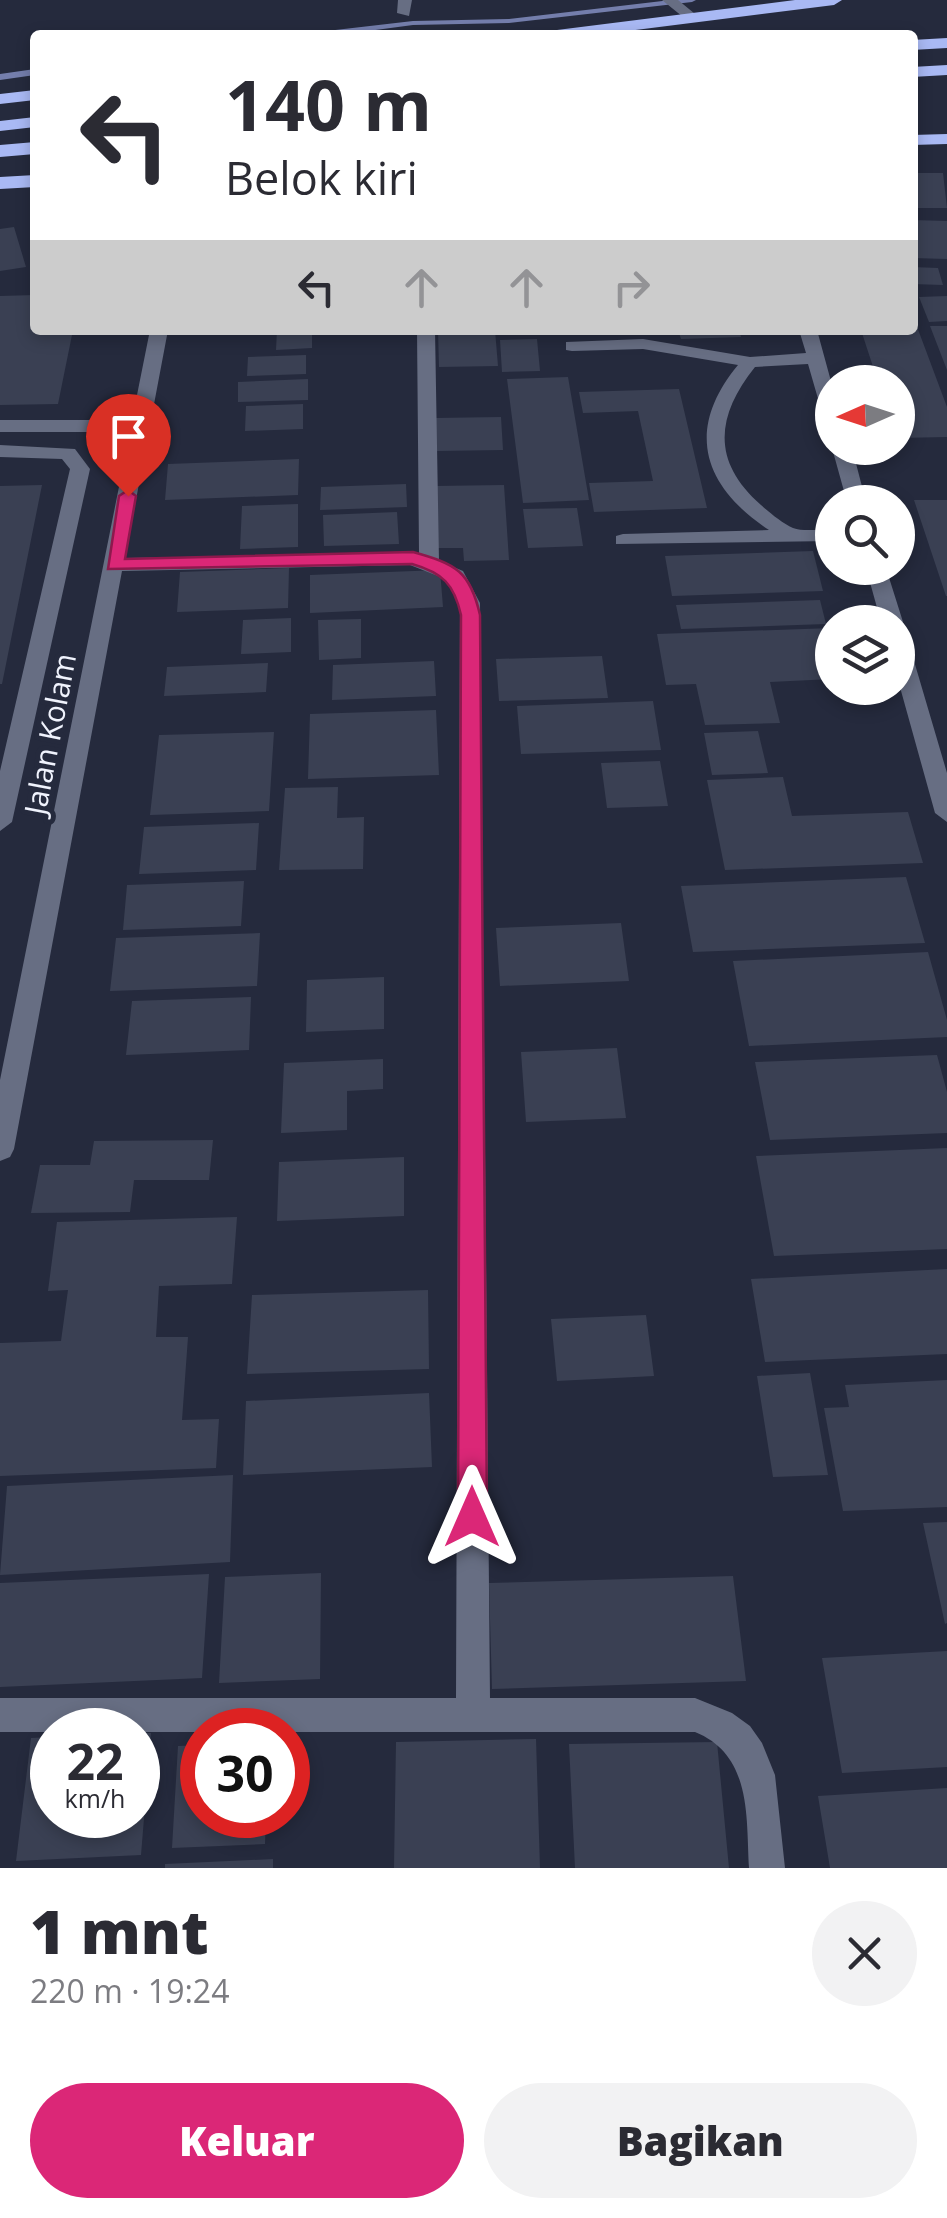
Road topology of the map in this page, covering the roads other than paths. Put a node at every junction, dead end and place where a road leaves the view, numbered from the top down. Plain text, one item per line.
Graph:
1 (834, 0) edge
2 (672, 3) edge
3 (693, 18) junction
4 (598, 30) edge
5 (947, 43) edge
6 (918, 45) edge
7 (947, 70) edge
8 (918, 72) edge
9 (30, 96) edge
10 (0, 100) edge
11 (30, 123) edge
12 (0, 126) edge
13 (947, 139) edge
14 (918, 140) edge
15 (30, 148) edge
16 (0, 151) edge
17 (30, 180) edge
18 (0, 182) edge
19 (158, 335) edge
20 (426, 335) edge
21 (809, 335) edge
22 (572, 346) dead end
23 (816, 358) junction
24 (750, 362) junction
25 (818, 365) edge
26 (0, 426) edge
27 (141, 426) junction
28 (0, 450) edge
29 (790, 535) junction
30 (815, 535) edge
31 (623, 540) dead end
32 (429, 562) junction
33 (114, 565) junction
34 (915, 703) edge
35 (947, 813) edge
36 (0, 822) edge
37 (0, 1150) edge
38 (0, 1714) edge
39 (473, 1714) junction
40 (767, 1868) edge

1 - 3 highway
2 - 3 street
3 - 4 highway
5 - 6 highway
7 - 8 highway
9 - 10 highway
11 - 12 highway
13 - 14 highway
15 - 16 highway
17 - 18 highway
19 - 27 street, Jalan Kolam
20 - 32 street
21 - 23 street
22 - 24 street
23 - 24 street
23 - 25 street
24 - 29 street
26 - 27 street
27 - 33 street, Jalan Kolam
28 - 36 street
29 - 30 street
29 - 31 street
32 - 33 street
32 - 39 street
33 - 37 street, Jalan Kolam
34 - 35 street
38 - 39 street
39 - 40 street

